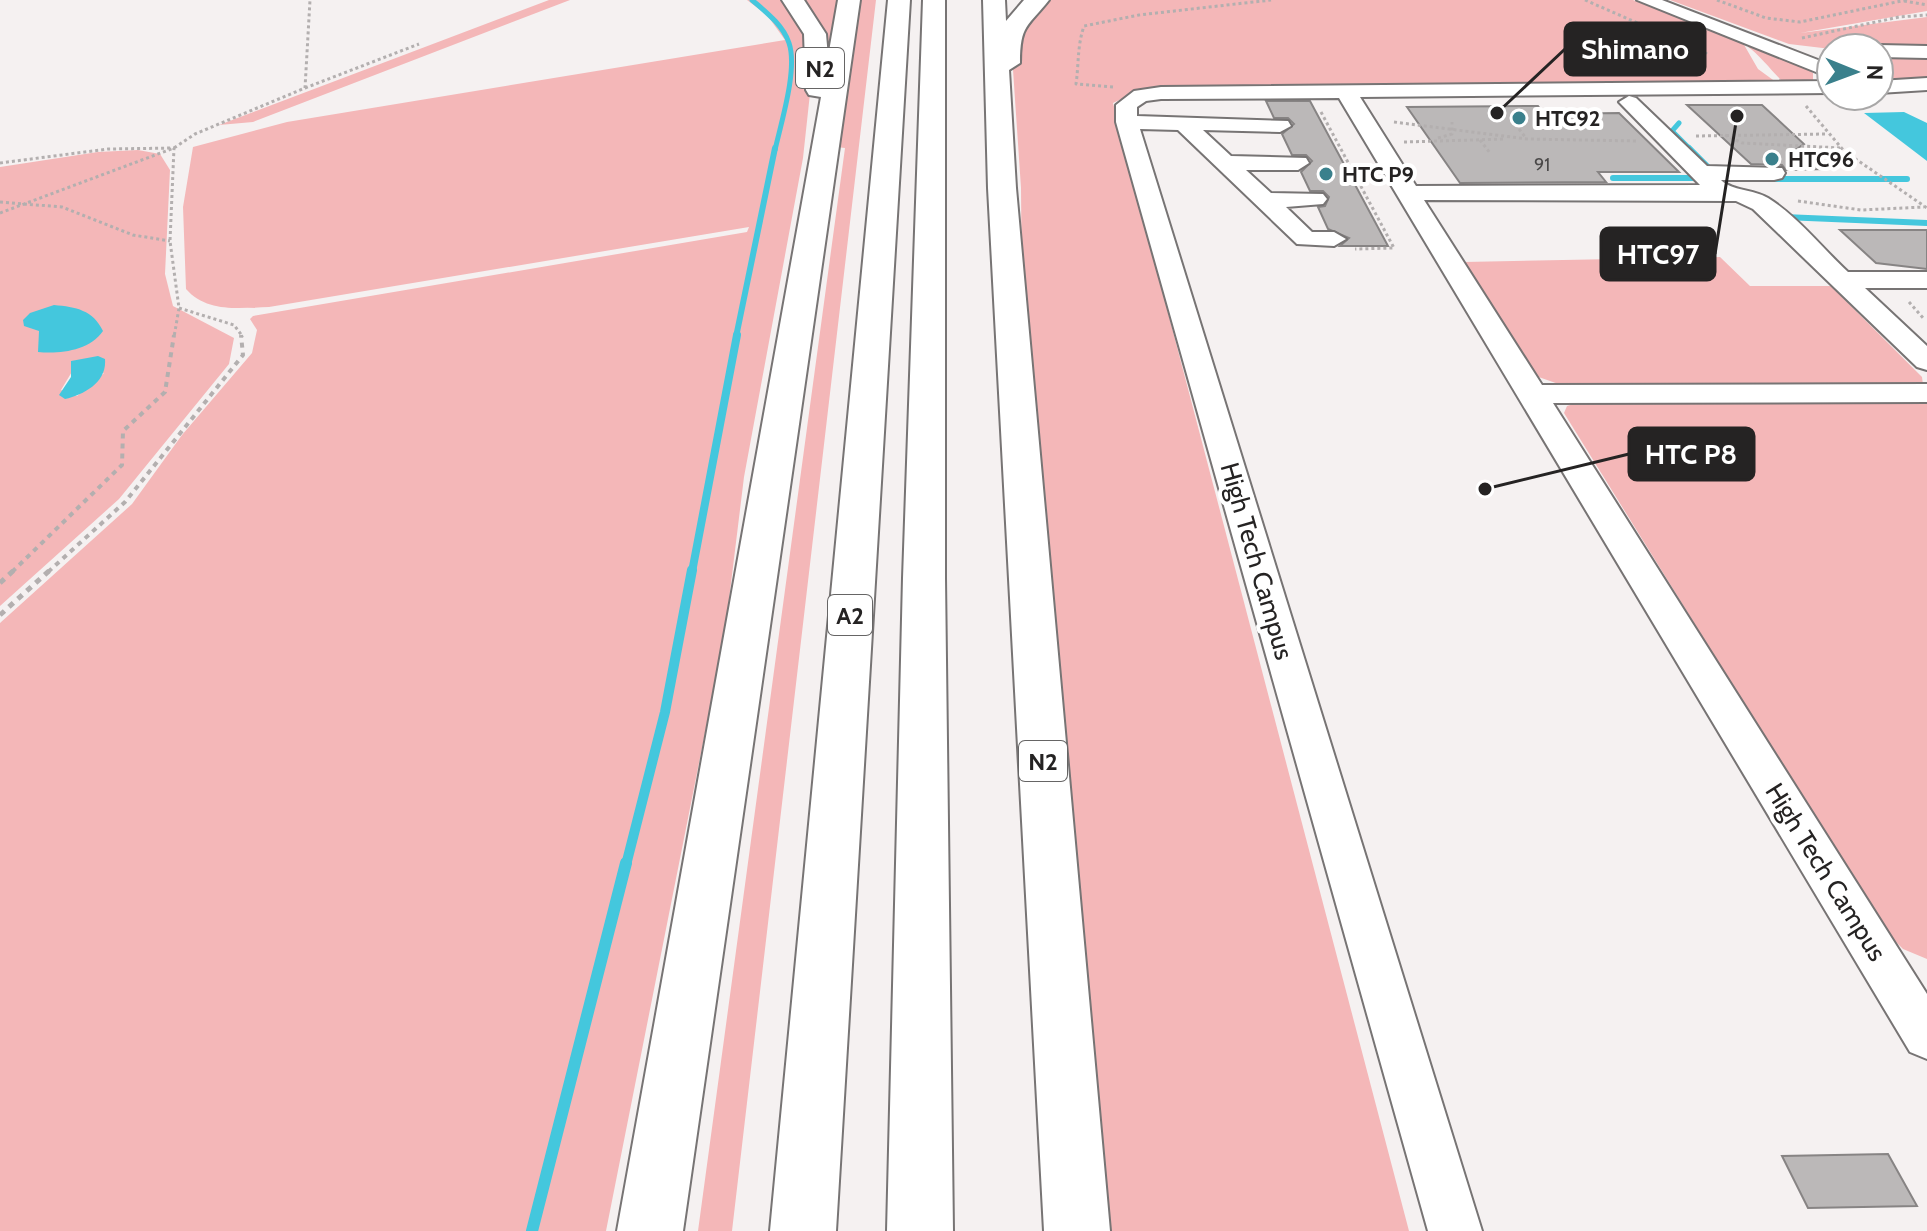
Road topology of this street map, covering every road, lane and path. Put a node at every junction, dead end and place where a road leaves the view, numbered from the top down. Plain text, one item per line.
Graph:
1 (310, 0) edge
2 (793, 0) edge
3 (849, 0) edge
4 (899, 0) edge
5 (934, 0) edge
6 (994, 0) edge
7 (1038, 0) edge
8 (1271, 0) edge
9 (1585, 0) edge
10 (1646, 0) edge
11 (1664, 0) edge
12 (1717, 0) edge
13 (1903, 0) edge
14 (1927, 5) edge
15 (1927, 15) edge
16 (1802, 38) dead end
17 (419, 44) dead end
18 (1815, 50) edge
19 (1895, 51) edge
20 (1927, 52) edge
21 (1629, 68) dead end
22 (1815, 72) edge
23 (1815, 82) edge
24 (1927, 84) edge
25 (1895, 85) edge
26 (1117, 87) dead end
27 (305, 88) junction
28 (1000, 90) junction
29 (1331, 98) junction
30 (1629, 102) dead end
31 (1127, 122) junction
32 (1364, 122) junction
33 (1452, 122) dead end
34 (1184, 124) junction
35 (1280, 126) dead end
36 (1455, 129) junction
37 (1519, 129) dead end
38 (1827, 134) dead end
39 (1724, 135) junction
40 (1676, 137) junction
41 (1480, 139) junction
42 (1524, 139) junction
43 (827, 142) junction
44 (174, 148) junction
45 (1843, 148) dead end
46 (1490, 153) dead end
47 (0, 163) edge
48 (1226, 163) junction
49 (1298, 163) dead end
50 (1774, 173) dead end
51 (1877, 174) dead end
52 (1722, 187) junction
53 (1409, 193) junction
54 (1315, 199) dead end
55 (1265, 200) junction
56 (0, 202) edge
57 (20, 205) junction
58 (1926, 207) edge
59 (0, 213) edge
60 (1334, 239) joint
61 (170, 241) junction
62 (1842, 280) junction
63 (1927, 280) edge
64 (179, 308) junction
65 (1921, 350) edge
66 (1927, 393) edge
67 (1533, 394) junction
68 (0, 583) edge
69 (0, 615) edge
70 (1910, 980) edge
71 (1927, 1037) edge
72 (650, 1231) edge
73 (803, 1231) edge
74 (920, 1231) edge
75 (1077, 1231) edge
76 (1455, 1231) edge

1 - 27 path
2 - 43 highway, N2
3 - 43 highway, N2
4 - 73 highway, A2
5 - 74 highway
6 - 28 highway, N2
7 - 28 highway, N2
8 - 26 path
9 - 21 path
10 - 22 street
11 - 18 street
12 - 13 path
13 - 14 path
15 - 16 path
17 - 27 path
19 - 20 street
23 - 29 street
24 - 25 street
27 - 44 path
28 - 75 highway, N2
29 - 31 street
29 - 32 street, High Tech Campus
29 - 60 path
30 - 40 street
31 - 34 street
31 - 76 street, High Tech Campus
32 - 36 path
32 - 53 street, High Tech Campus
33 - 36 path
34 - 35 street
34 - 48 street
36 - 41 path
36 - 42 path
37 - 42 path
38 - 39 path
39 - 40 path
39 - 45 path
40 - 42 path
40 - 52 street
41 - 42 path
41 - 46 path
43 - 72 highway, N2
44 - 47 path
44 - 57 path
44 - 61 path
48 - 49 street
48 - 55 street
50 - 52 street
51 - 58 path
52 - 53 street
52 - 58 path
52 - 62 street
53 - 67 street, High Tech Campus
54 - 55 street
55 - 60 street
56 - 57 path
57 - 59 path
57 - 61 path
61 - 64 path
62 - 63 street
62 - 65 street
64 - 68 path
64 - 69 path
66 - 67 street
67 - 70 street, High Tech Campus
70 - 71 street, High Tech Campus

